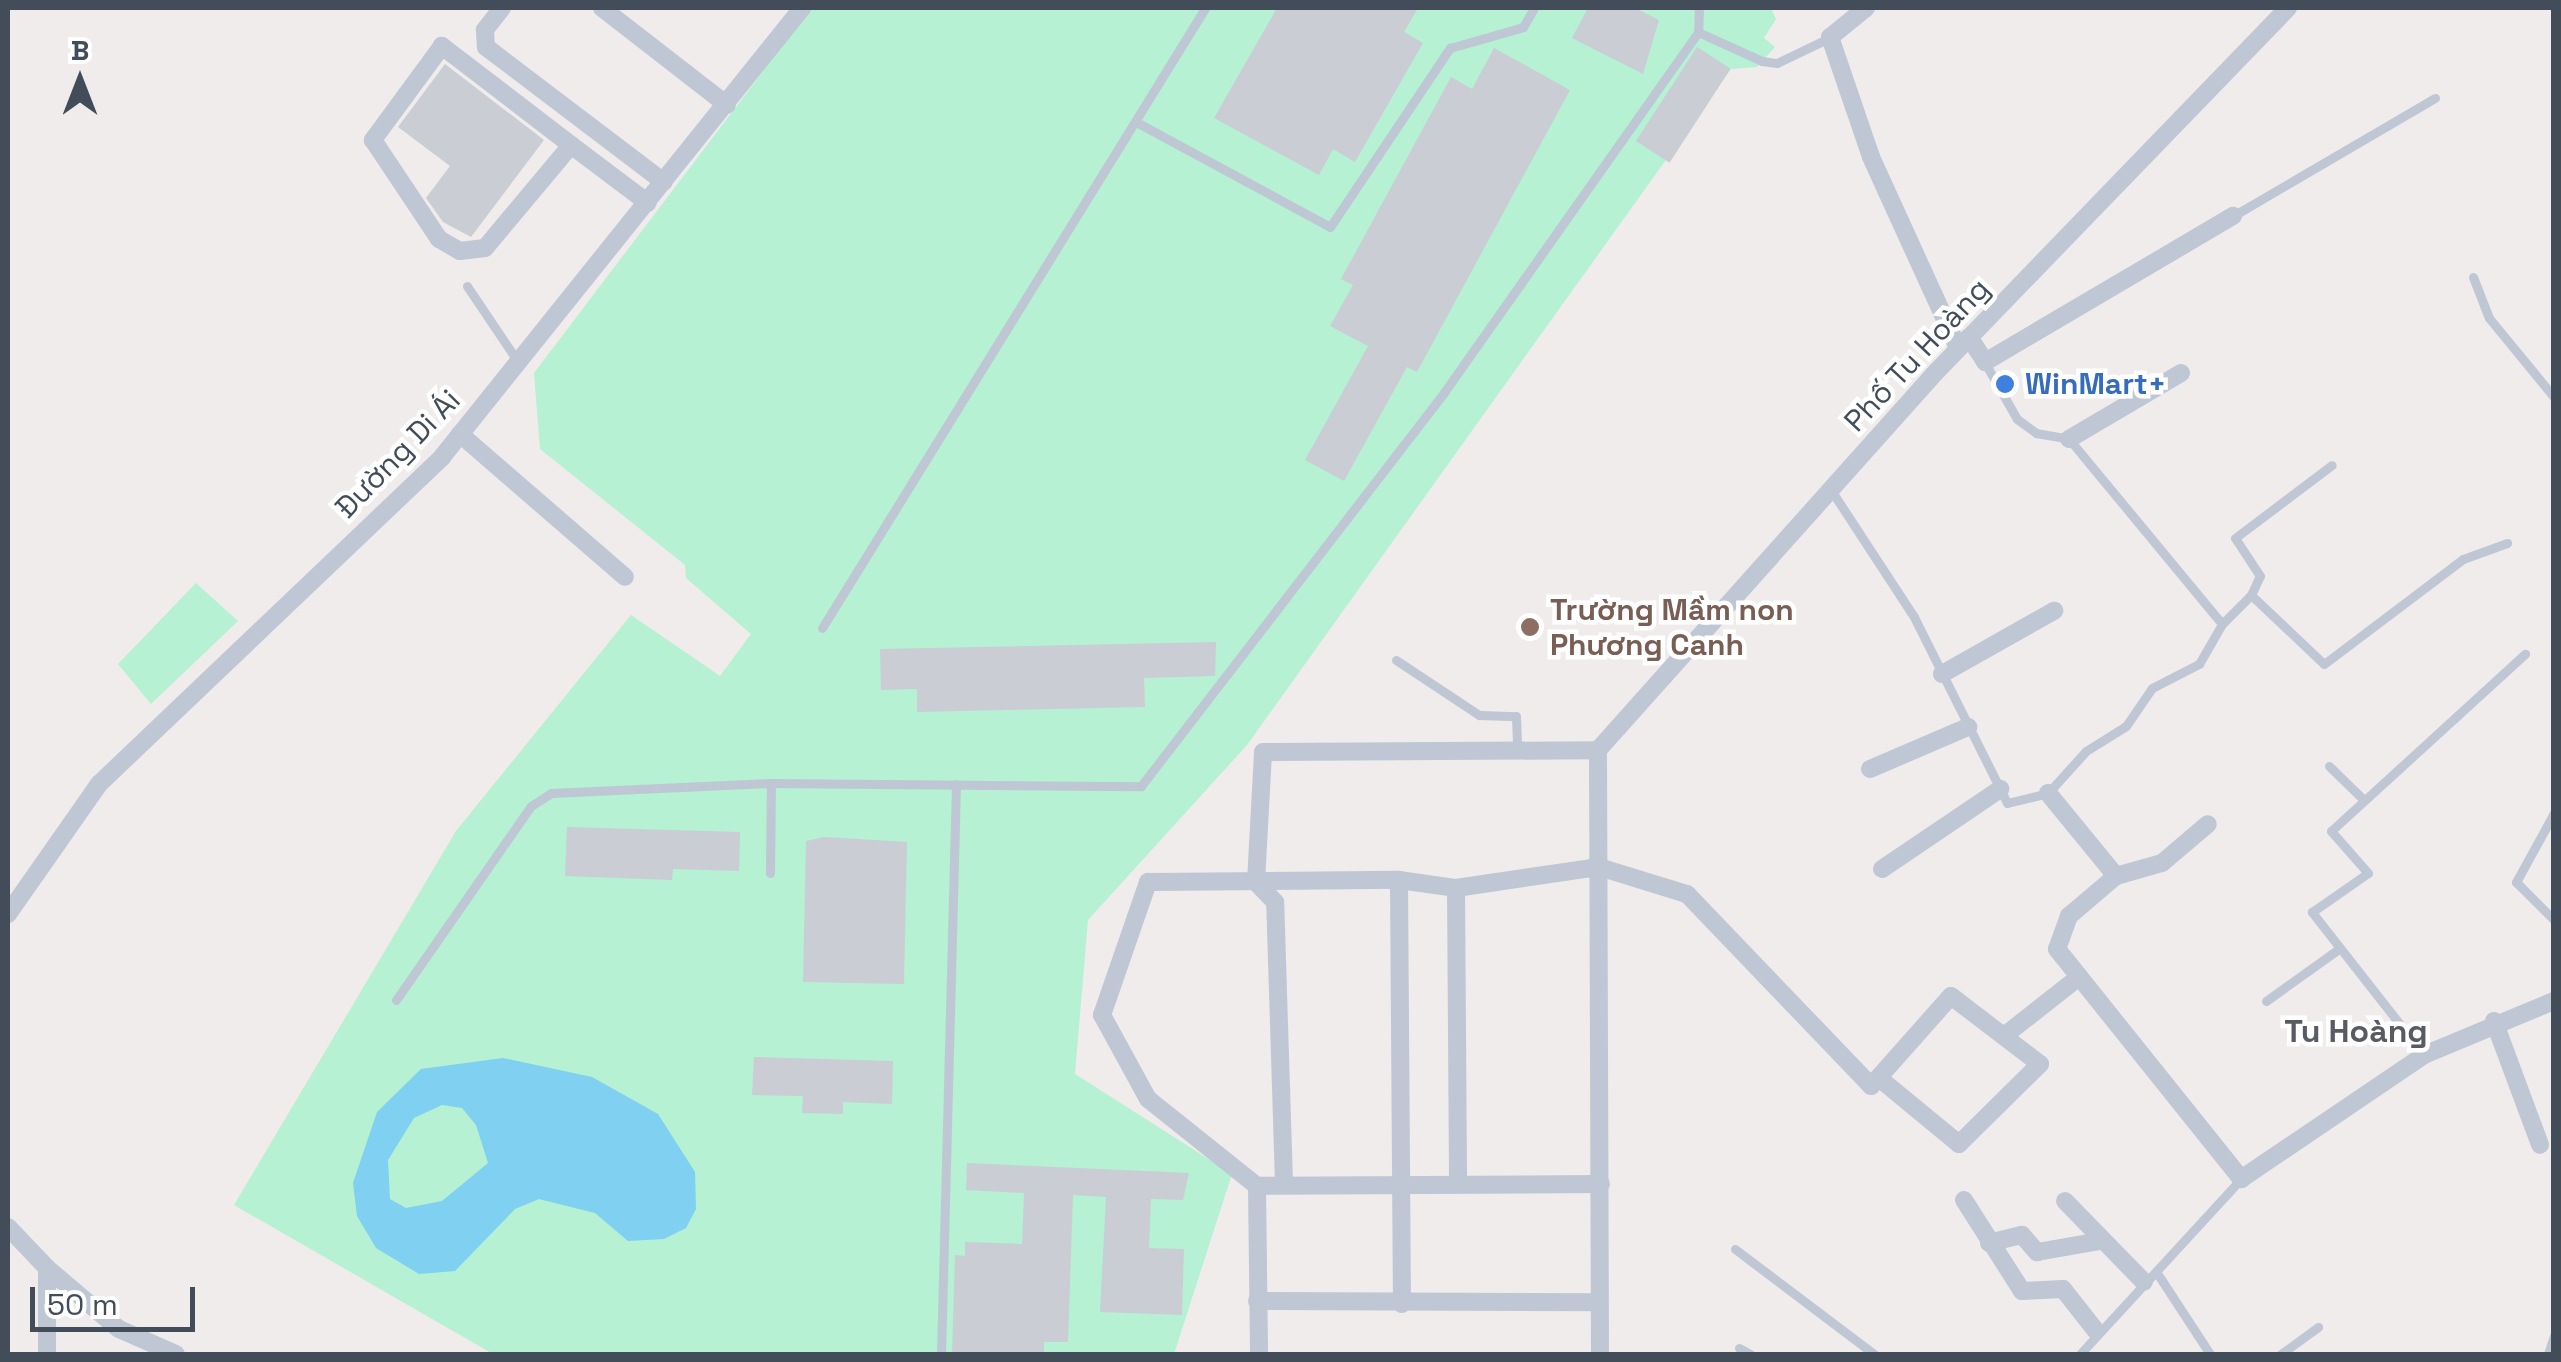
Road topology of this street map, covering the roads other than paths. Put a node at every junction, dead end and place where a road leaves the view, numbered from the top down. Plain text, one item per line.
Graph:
1 (502, 8) edge
2 (602, 8) edge
3 (802, 8) edge
4 (1205, 8) edge
5 (1534, 8) edge
6 (1698, 8) edge
7 (1866, 8) edge
8 (2288, 8) edge
9 (1698, 32) junction
10 (1830, 38) junction
11 (2435, 98) dead end
12 (727, 104) junction
13 (1138, 123) junction
14 (572, 145) junction
15 (664, 182) junction
16 (648, 203) junction
17 (2233, 216) joint
18 (2472, 276) dead end
19 (467, 286) dead end
20 (1964, 343) junction
21 (518, 362) junction
22 (1984, 362) junction
23 (2181, 373) dead end
24 (2554, 397) edge
25 (460, 434) junction
26 (2069, 438) junction
27 (2332, 465) dead end
28 (1830, 490) junction
29 (2507, 543) dead end
30 (624, 577) dead end
31 (2251, 595) junction
32 (2054, 610) dead end
33 (2222, 624) junction
34 (822, 628) dead end
35 (2525, 654) dead end
36 (1396, 660) dead end
37 (1942, 674) junction
38 (1968, 727) junction
39 (1518, 750) junction
40 (1598, 750) junction
41 (2329, 766) dead end
42 (1870, 769) dead end
43 (771, 783) junction
44 (956, 784) junction
45 (2000, 789) junction
46 (2048, 794) junction
47 (2364, 800) junction
48 (2554, 813) edge
49 (2208, 824) dead end
50 (1598, 866) junction
51 (1882, 870) dead end
52 (770, 874) dead end
53 (2116, 876) junction
54 (1400, 880) junction
55 (1256, 882) junction
56 (1456, 888) junction
57 (8, 914) edge
58 (2554, 920) edge
59 (2340, 948) junction
60 (2080, 977) junction
61 (396, 1000) dead end
62 (2266, 1001) dead end
63 (2554, 1001) edge
64 (2494, 1020) junction
65 (2004, 1036) junction
66 (2424, 1055) junction
67 (1879, 1078) junction
68 (2540, 1145) dead end
69 (2241, 1179) junction
70 (1458, 1181) junction
71 (1401, 1182) junction
72 (1284, 1184) junction
73 (1601, 1184) junction
74 (1256, 1186) junction
75 (1964, 1200) dead end
76 (2065, 1201) dead end
77 (8, 1228) edge
78 (2100, 1241) junction
79 (1989, 1243) junction
80 (1735, 1249) dead end
81 (47, 1268) junction
82 (2150, 1278) junction
83 (1257, 1300) junction
84 (1599, 1302) junction
85 (1402, 1304) junction
86 (2318, 1326) dead end
87 (2096, 1330) junction
88 (2554, 1336) edge
89 (1739, 1348) dead end
90 (47, 1354) edge
91 (176, 1354) edge
92 (941, 1354) edge
93 (1259, 1354) edge
94 (1600, 1354) edge
95 (1750, 1354) edge
96 (1874, 1354) edge
97 (2080, 1354) edge
98 (2210, 1354) edge
99 (2281, 1354) edge
100 (2550, 1354) edge

1 - 15 street
2 - 12 street
3 - 12 street, Đường Di Ái
4 - 13 lane
5 - 13 lane
6 - 9 lane
7 - 10 street
8 - 20 street, Phố Tu Hoàng
9 - 10 lane
9 - 44 lane
10 - 20 street
11 - 17 lane
12 - 15 street, Đường Di Ái
13 - 34 lane
14 - 14 street
14 - 16 street
15 - 16 street, Đường Di Ái
16 - 21 street, Đường Di Ái
17 - 22 street
18 - 24 lane
19 - 21 lane
20 - 22 street
20 - 28 street, Phố Tu Hoàng
21 - 25 street, Đường Di Ái
22 - 26 lane
23 - 26 street
25 - 30 street
25 - 57 street, Đường Di Ái
26 - 33 lane
27 - 31 lane
28 - 37 lane
28 - 40 street, Phố Tu Hoàng
29 - 31 lane
31 - 33 lane
32 - 37 street
33 - 46 lane
35 - 47 lane
36 - 39 lane
37 - 38 lane
38 - 42 street
38 - 45 lane
39 - 40 street
39 - 55 street
40 - 50 street
41 - 47 lane
43 - 44 lane
43 - 52 lane
43 - 61 lane
44 - 92 lane
45 - 46 lane
45 - 51 street
46 - 53 street
47 - 59 lane
48 - 58 lane
49 - 53 street
50 - 56 street
50 - 67 street
50 - 73 street
53 - 60 street
54 - 55 street
54 - 56 street
54 - 71 street
55 - 72 street
55 - 74 street
56 - 70 street
59 - 62 lane
59 - 66 lane
60 - 65 street
60 - 69 street
63 - 64 street
64 - 66 street
64 - 68 street
65 - 67 street
65 - 67 street
66 - 69 street
69 - 82 lane
70 - 71 street
70 - 73 street
71 - 72 street
71 - 85 street
72 - 74 street
73 - 84 street
74 - 83 street
75 - 79 street
76 - 78 street
77 - 81 street
78 - 79 street
78 - 82 street
79 - 87 street
80 - 96 lane
81 - 90 street
81 - 91 street
82 - 87 lane
82 - 98 lane
83 - 85 street
83 - 93 street
84 - 85 street
84 - 94 street
86 - 99 lane
87 - 97 lane
88 - 100 lane
89 - 95 lane

